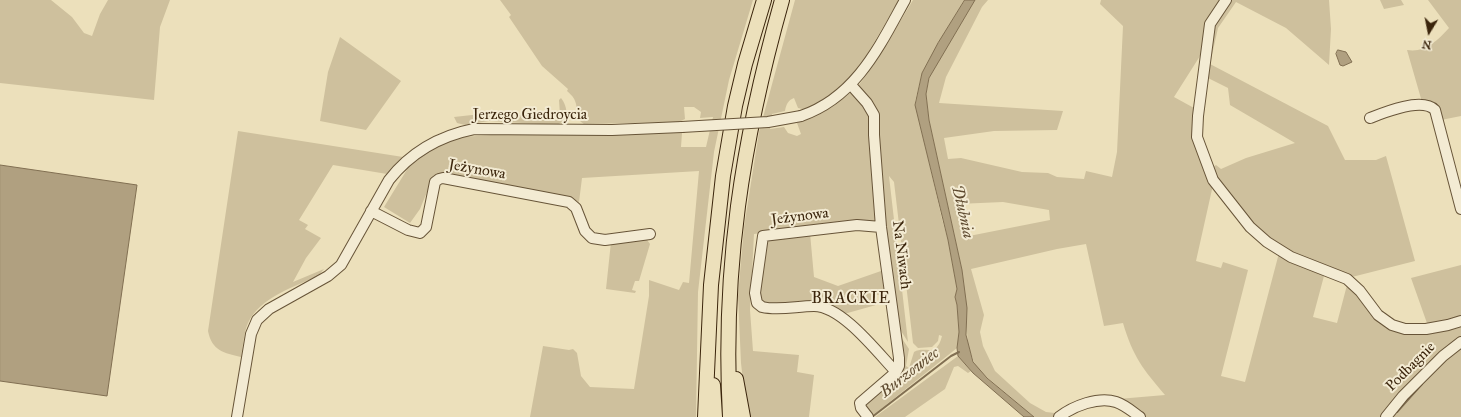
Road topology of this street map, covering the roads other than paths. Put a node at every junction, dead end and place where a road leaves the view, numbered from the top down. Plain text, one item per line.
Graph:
1 (764, 0) edge
2 (782, 0) edge
3 (905, 0) edge
4 (1226, 0) edge
5 (851, 85) junction
6 (1370, 118) dead end
7 (1461, 209) edge
8 (371, 211) junction
9 (881, 227) junction
10 (650, 234) dead end
11 (1461, 321) edge
12 (709, 329) junction
13 (728, 336) junction
14 (1461, 342) edge
15 (896, 372) junction
16 (237, 417) edge
17 (705, 417) edge
18 (715, 417) edge
19 (730, 417) edge
20 (743, 417) edge
21 (868, 417) edge
22 (1059, 417) edge
23 (1140, 417) edge
24 (1386, 417) edge

1 - 12 highway
2 - 13 highway
3 - 5 street, Jerzego Giedroycia
4 - 11 street
5 - 8 street, Jerzego Giedroycia, bridge
5 - 9 street, Na Niwach
6 - 7 street
8 - 10 street, Jeżynowa
8 - 16 street, Jerzego Giedroycia
9 - 15 street, Na Niwach
9 - 15 street, Jeżynowa
12 - 17 highway
12 - 18 highway
13 - 19 highway
13 - 20 highway
14 - 24 street, Podbagnie
15 - 21 street
22 - 23 street

